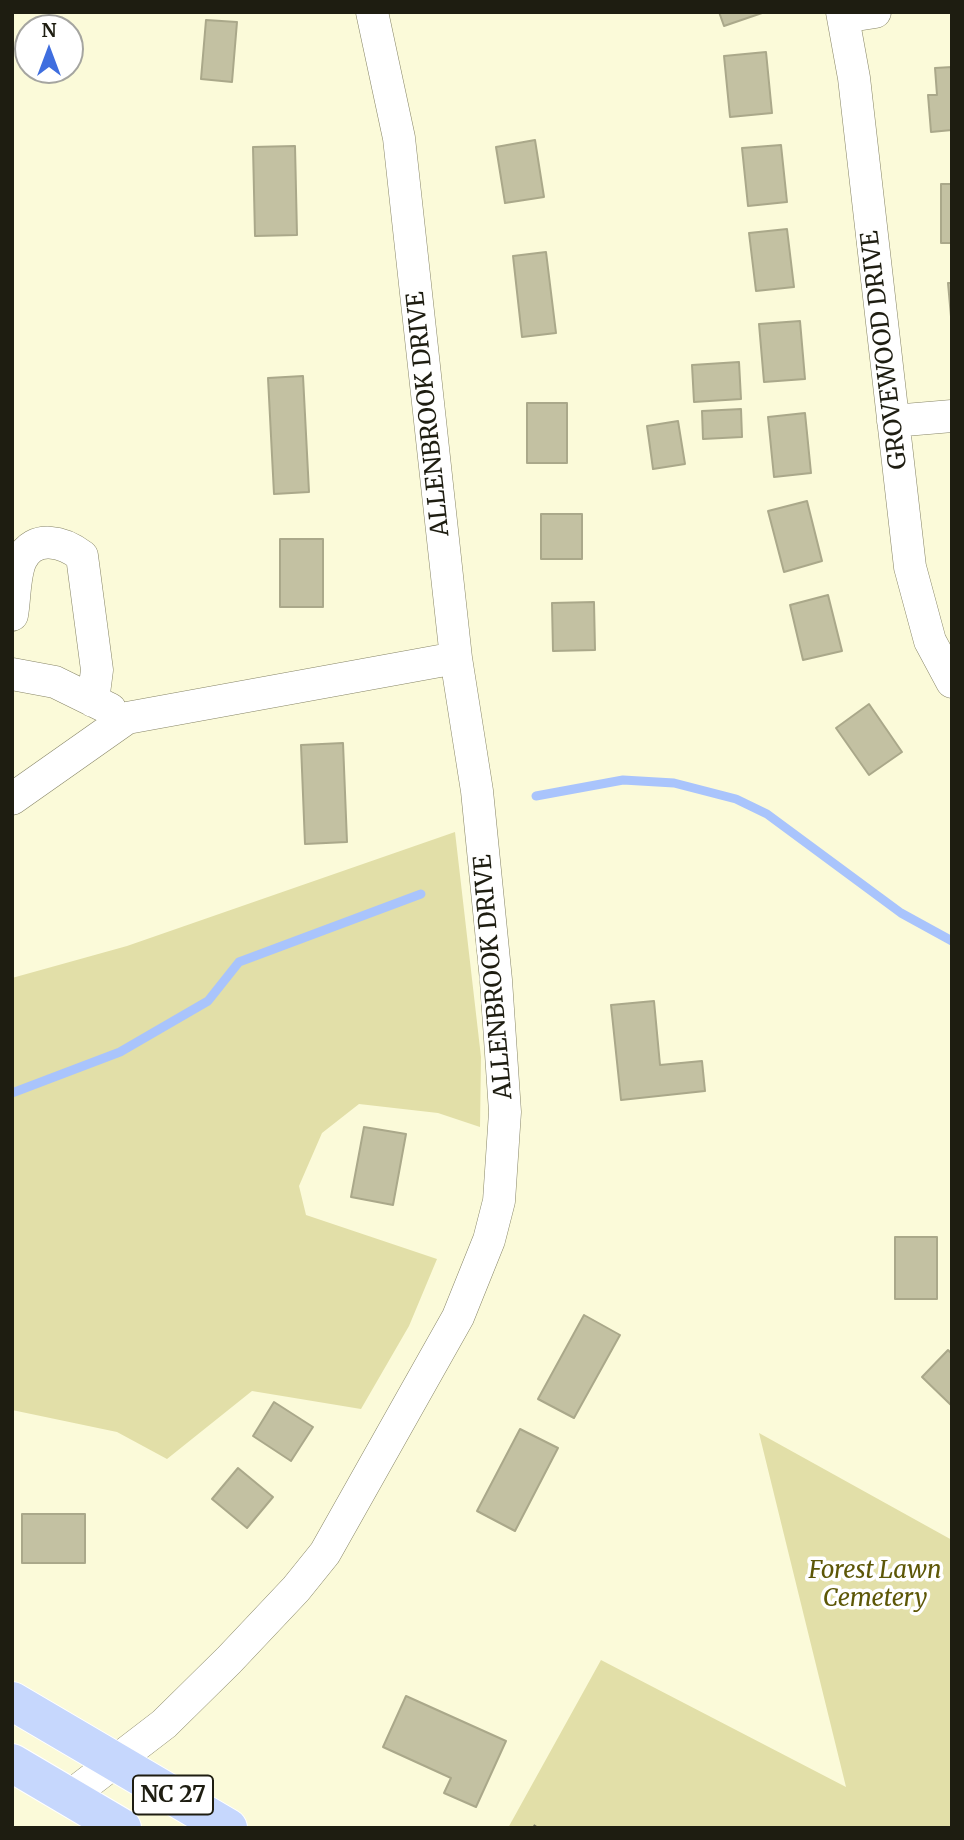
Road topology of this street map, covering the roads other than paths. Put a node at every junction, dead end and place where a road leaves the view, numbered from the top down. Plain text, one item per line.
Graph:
1 (372, 12) edge
2 (875, 12) edge
3 (842, 15) edge
4 (952, 416) edge
5 (893, 421) junction
6 (12, 615) edge
7 (456, 658) junction
8 (12, 674) edge
9 (952, 682) edge
10 (93, 701) junction
11 (127, 718) junction
12 (12, 799) edge
13 (12, 1701) edge
14 (12, 1763) edge
15 (117, 1763) junction
16 (69, 1797) junction
17 (122, 1828) edge
18 (228, 1828) edge

1 - 7 street, ALLENBROOK DRIVE
2 - 3 street
3 - 5 street, GROVEWOOD DRIVE
4 - 5 street
5 - 9 street, GROVEWOOD DRIVE
6 - 10 street
7 - 11 street
7 - 15 street, ALLENBROOK DRIVE
8 - 10 street
10 - 11 street
11 - 12 street
13 - 15 main road, NC 27
14 - 16 main road, NC 27
15 - 16 street, ALLENBROOK DRIVE
15 - 18 main road, NC 27
16 - 17 main road, NC 27

